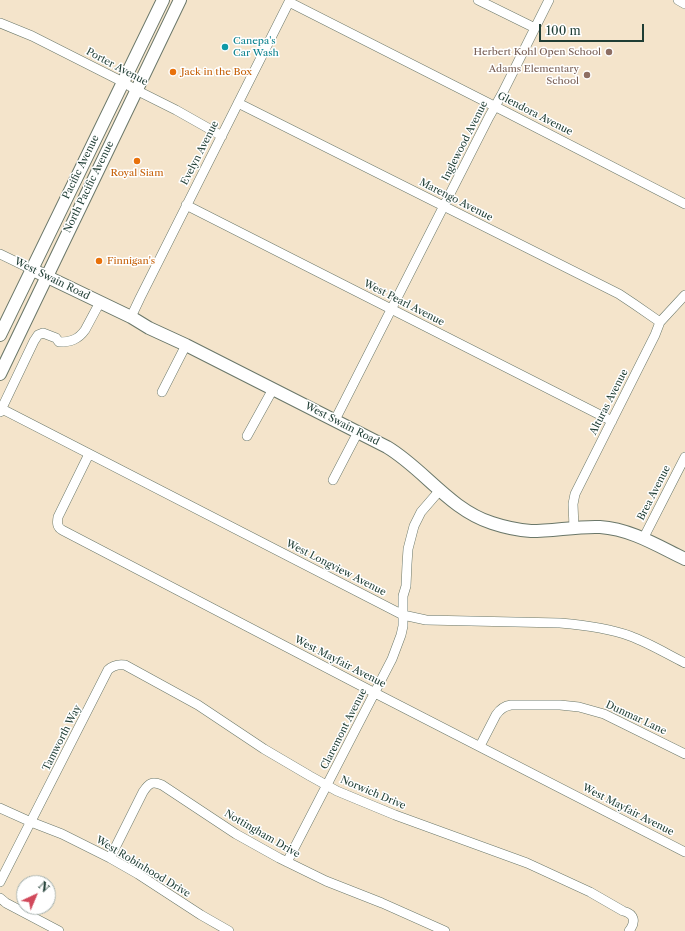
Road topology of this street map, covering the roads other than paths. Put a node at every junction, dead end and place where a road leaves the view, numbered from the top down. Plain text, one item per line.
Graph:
1 (163, 0) edge
2 (180, 0) edge
3 (478, 0) edge
4 (549, 0) edge
5 (678, 0) edge
6 (289, 1) edge
7 (685, 4) edge
8 (0, 22) edge
9 (535, 28) junction
10 (123, 82) junction
11 (136, 90) junction
12 (238, 103) junction
13 (495, 106) junction
14 (222, 136) junction
15 (685, 204) edge
16 (186, 205) junction
17 (444, 206) junction
18 (0, 254) edge
19 (31, 269) junction
20 (46, 276) junction
21 (685, 295) edge
22 (100, 302) junction
23 (392, 309) junction
24 (131, 317) junction
25 (660, 322) junction
26 (0, 335) edge
27 (186, 345) junction
28 (0, 374) edge
29 (273, 389) junction
30 (162, 392) dead end
31 (1, 409) edge
32 (335, 420) junction
33 (612, 420) junction
34 (358, 432) junction
35 (247, 436) dead end
36 (89, 454) junction
37 (685, 457) edge
38 (333, 480) dead end
39 (440, 490) junction
40 (574, 528) junction
41 (643, 539) junction
42 (685, 559) edge
43 (403, 615) junction
44 (685, 663) edge
45 (115, 665) joint
46 (375, 693) junction
47 (480, 746) junction
48 (685, 754) edge
49 (327, 785) junction
50 (0, 808) edge
51 (31, 822) junction
52 (685, 852) edge
53 (110, 858) junction
54 (287, 862) junction
55 (0, 882) edge
56 (0, 898) edge
57 (59, 931) edge
58 (228, 931) edge
59 (445, 931) edge
60 (629, 931) edge

1 - 10 main road, Pacific Avenue
2 - 11 main road, North Pacific Avenue
3 - 9 street
4 - 9 street, Inglewood Avenue
5 - 7 street
6 - 12 street, Evelyn Avenue
6 - 13 street, Glendora Avenue
8 - 10 street, Porter Avenue
9 - 13 street, Inglewood Avenue
10 - 11 street, Porter Avenue
10 - 19 main road, Pacific Avenue
11 - 14 street, Porter Avenue
11 - 20 main road, North Pacific Avenue
12 - 14 street, Evelyn Avenue
12 - 17 street, Marengo Avenue
13 - 15 street, Glendora Avenue
13 - 17 street, Inglewood Avenue
14 - 16 street, Evelyn Avenue
16 - 23 street, West Pearl Avenue
16 - 24 street, Evelyn Avenue
17 - 23 street, Inglewood Avenue
17 - 25 street, Marengo Avenue
18 - 19 street, West Swain Road
19 - 20 main road, West Swain Road
19 - 26 main road, Pacific Avenue
20 - 22 main road, West Swain Road
20 - 28 main road, North Pacific Avenue
21 - 25 street, Alturas Avenue
22 - 24 main road, West Swain Road
22 - 31 street
23 - 32 street, Inglewood Avenue
23 - 33 street, West Pearl Avenue
24 - 27 main road, West Swain Road
25 - 33 street, Alturas Avenue
27 - 29 main road, West Swain Road
27 - 30 street
29 - 32 main road, West Swain Road
29 - 35 street
31 - 36 street, West Longview Avenue
32 - 34 main road, West Swain Road
33 - 40 street, Alturas Avenue
34 - 38 street
34 - 39 main road, West Swain Road
36 - 43 street, West Longview Avenue
36 - 46 street, West Mayfair Avenue
37 - 41 street, Brea Avenue
39 - 40 main road, West Swain Road
39 - 43 street, Claremont Avenue
40 - 41 main road, West Swain Road
41 - 42 main road, West Swain Road
43 - 44 street, West Longview Avenue
43 - 46 street, Claremont Avenue
45 - 49 street, Norwich Drive
45 - 51 street, Tamworth Way
46 - 47 street, West Mayfair Avenue
46 - 49 street, Claremont Avenue
47 - 48 street, Dunmar Lane
47 - 52 street, West Mayfair Avenue
49 - 54 street, Claremont Avenue
49 - 60 street, Norwich Drive
50 - 51 street, West Robinhood Drive
51 - 53 street, West Robinhood Drive
51 - 55 street, Tamworth Way
53 - 54 street, Nottingham Drive
53 - 58 street, West Robinhood Drive
54 - 59 street, Nottingham Drive
56 - 57 street

